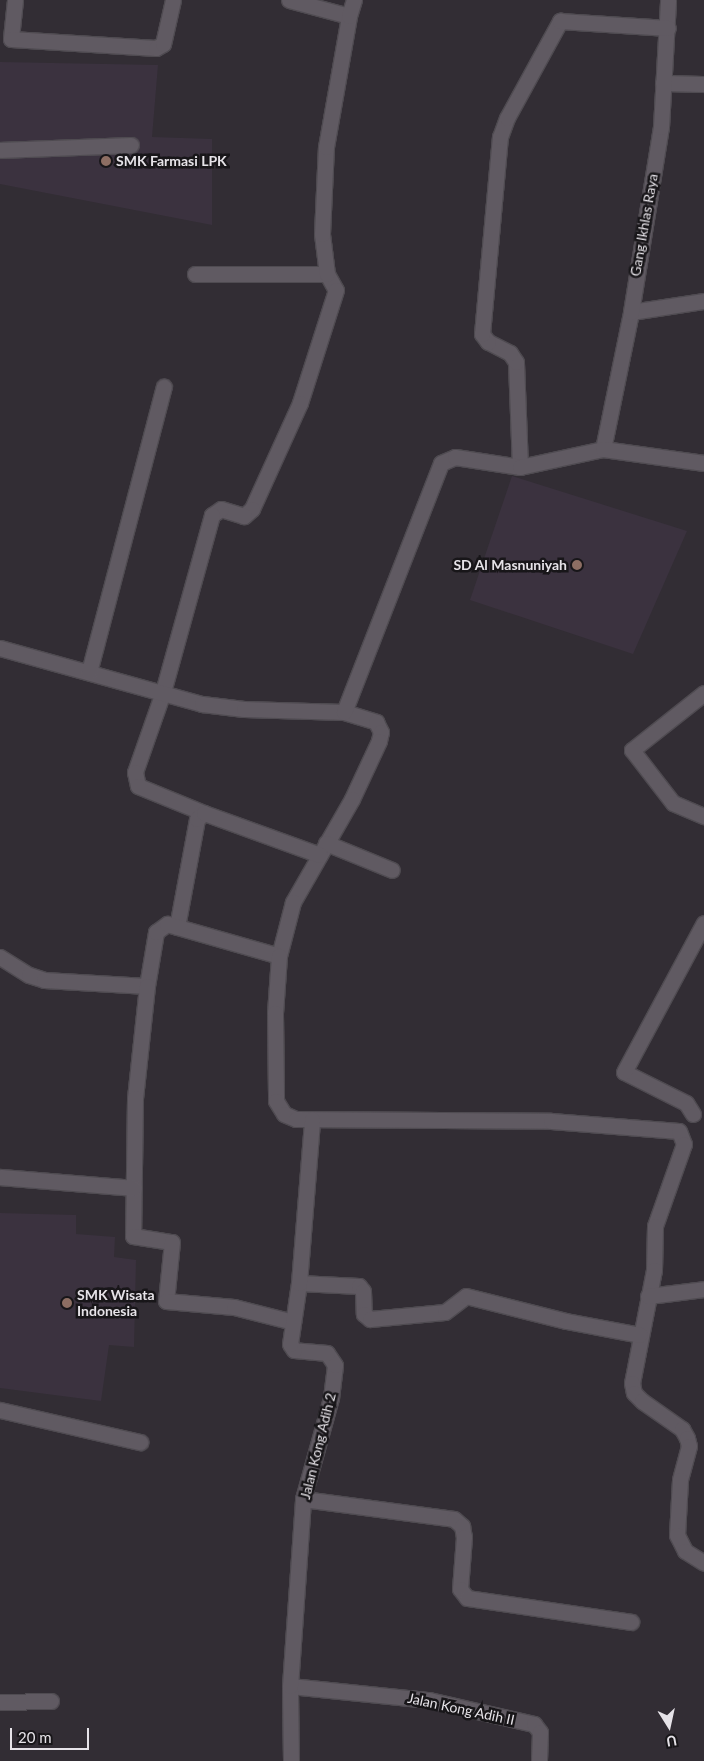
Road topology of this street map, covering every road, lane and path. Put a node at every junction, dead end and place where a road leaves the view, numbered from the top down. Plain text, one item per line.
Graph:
1 (15, 0) edge
2 (173, 0) edge
3 (289, 0) edge
4 (354, 0) edge
5 (668, 0) edge
6 (348, 16) junction
7 (668, 28) junction
8 (663, 83) junction
9 (704, 84) edge
10 (130, 145) dead end
11 (0, 150) edge
12 (195, 274) dead end
13 (327, 274) junction
14 (704, 301) edge
15 (631, 312) junction
16 (164, 387) dead end
17 (603, 449) junction
18 (704, 463) edge
19 (520, 467) junction
20 (0, 648) edge
21 (89, 672) junction
22 (704, 693) edge
23 (162, 695) junction
24 (344, 712) junction
25 (204, 813) junction
26 (704, 816) edge
27 (323, 849) junction
28 (392, 870) dead end
29 (704, 923) edge
30 (177, 927) junction
31 (279, 956) junction
32 (0, 957) edge
33 (147, 986) junction
34 (699, 1112) edge
35 (312, 1120) junction
36 (682, 1134) junction
37 (0, 1177) edge
38 (134, 1188) junction
39 (299, 1283) junction
40 (704, 1289) edge
41 (648, 1296) junction
42 (293, 1322) junction
43 (640, 1335) junction
44 (0, 1410) edge
45 (140, 1442) dead end
46 (303, 1499) junction
47 (704, 1563) edge
48 (631, 1622) dead end
49 (290, 1686) junction
50 (51, 1701) dead end
51 (0, 1702) edge
52 (291, 1761) edge
53 (539, 1761) edge

1 - 2 street
3 - 6 street
4 - 6 street
5 - 7 street, Gang Ikhlas Raya
6 - 13 street
7 - 8 street, Gang Ikhlas Raya
7 - 19 street
8 - 9 street
8 - 15 street, Gang Ikhlas Raya
10 - 11 street
12 - 13 street
13 - 23 street
14 - 15 street
15 - 17 street, Gang Ikhlas Raya
16 - 21 street
17 - 18 street
17 - 19 street
19 - 24 street
20 - 21 street
21 - 23 street
22 - 26 street
23 - 24 street
23 - 25 street
24 - 27 street
25 - 27 street
25 - 30 street
27 - 28 street
27 - 31 street
29 - 34 street
30 - 31 street
30 - 33 street
31 - 35 street
32 - 33 street
33 - 38 street
34 - 36 street
35 - 36 street
35 - 39 street, Jalan Kong Adih 2
36 - 41 street
37 - 38 street
38 - 42 street
39 - 42 street, Jalan Kong Adih 2
39 - 43 street
40 - 41 street
41 - 43 street
42 - 46 street, Jalan Kong Adih 2
43 - 47 street
44 - 45 street
46 - 48 street
46 - 49 street, Jalan Kong Adih 2
49 - 52 street, Jalan Kong Adih 2
49 - 53 street, Jalan Kong Adih II
50 - 51 street

